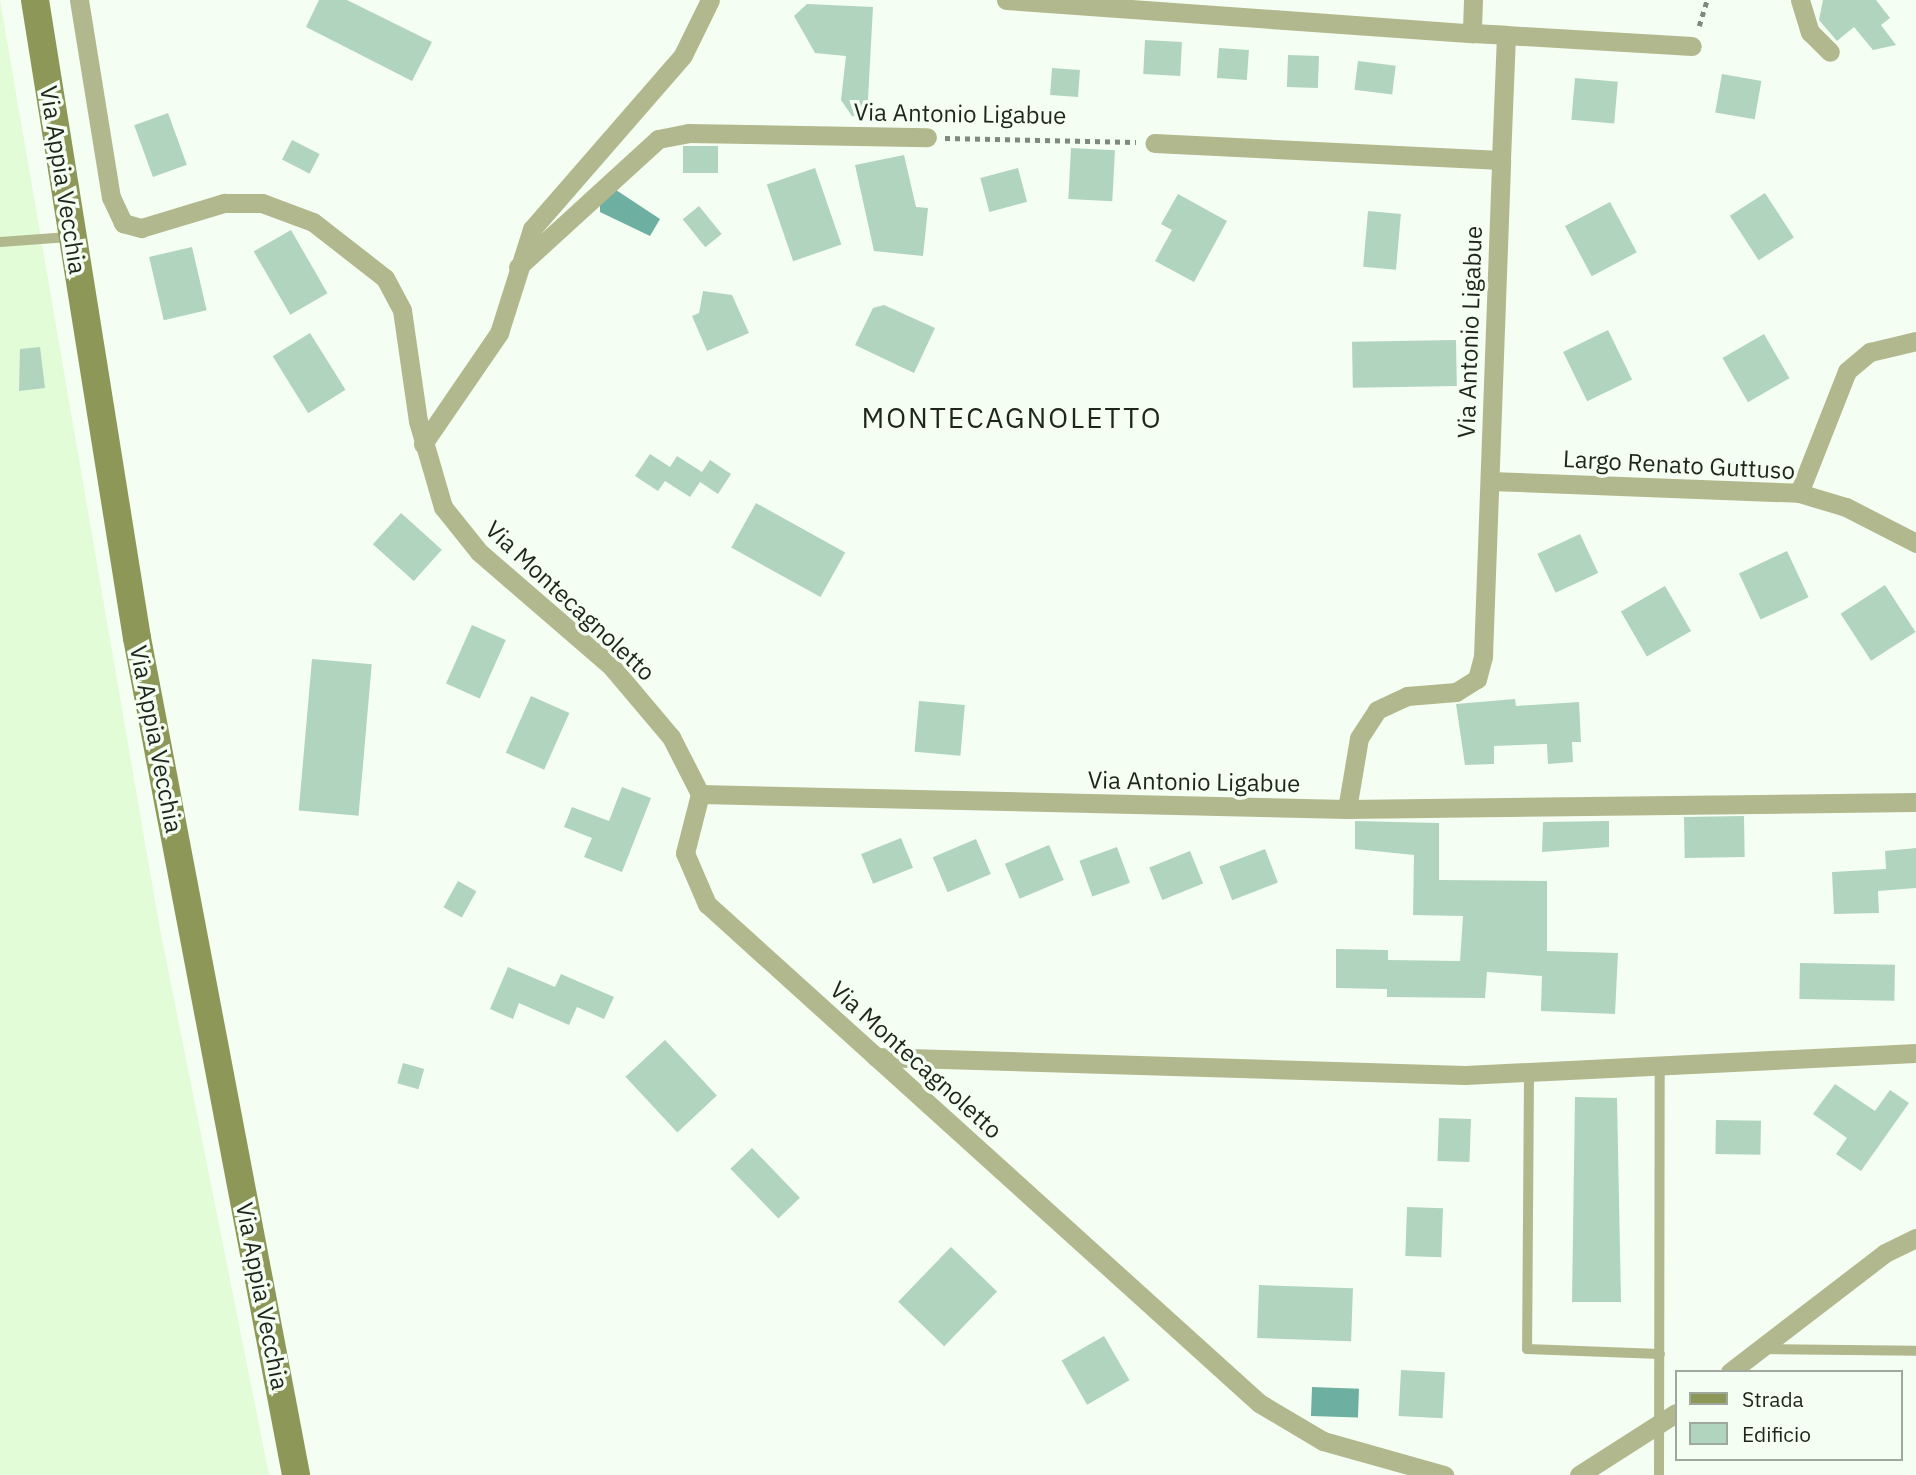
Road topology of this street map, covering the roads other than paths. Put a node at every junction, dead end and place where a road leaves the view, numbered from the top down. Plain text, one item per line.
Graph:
1 (35, 0) edge
2 (79, 0) edge
3 (710, 0) edge
4 (1006, 0) edge
5 (1473, 0) edge
6 (1800, 0) edge
7 (1472, 33) junction
8 (1506, 35) junction
9 (1692, 47) dead end
10 (1830, 52) dead end
11 (927, 137) road end
12 (1154, 143) road end
13 (1501, 160) junction
14 (72, 237) junction
15 (0, 242) edge
16 (518, 267) junction
17 (1916, 341) edge
18 (423, 444) junction
19 (1490, 481) junction
20 (1799, 493) junction
21 (1908, 538) edge
22 (701, 794) junction
23 (1916, 802) edge
24 (1347, 809) junction
25 (1916, 1052) edge
26 (876, 1057) junction
27 (1660, 1070) junction
28 (1529, 1074) junction
29 (1916, 1238) edge
30 (1759, 1349) junction
31 (1916, 1351) edge
32 (1660, 1354) junction
33 (1733, 1370) edge
34 (1674, 1414) edge
35 (1660, 1425) junction
36 (296, 1475) edge
37 (1444, 1475) edge
38 (1579, 1475) edge
39 (1659, 1475) edge

1 - 14 main road, Via Appia Vecchia
2 - 18 street, Via Montecagnoletto
3 - 16 street
4 - 7 street
5 - 7 street
6 - 10 street
7 - 8 street
8 - 9 street
8 - 13 street, Via Antonio Ligabue
11 - 16 street, Via Antonio Ligabue
12 - 13 street
13 - 19 street, Via Antonio Ligabue
14 - 15 lane
14 - 36 main road, Via Appia Vecchia
16 - 18 street
17 - 20 street
18 - 22 street, Via Montecagnoletto
19 - 20 street, Largo Renato Guttuso
19 - 24 street, Via Antonio Ligabue
20 - 21 street, Largo Renato Guttuso
22 - 24 street, Via Antonio Ligabue
22 - 26 street, Via Montecagnoletto
23 - 24 street
25 - 27 street
26 - 28 street
26 - 37 street, Via Montecagnoletto
27 - 28 street
27 - 32 lane
28 - 32 lane
29 - 30 street
30 - 31 lane
30 - 33 street
32 - 35 lane
34 - 35 street
35 - 38 street
35 - 39 lane

